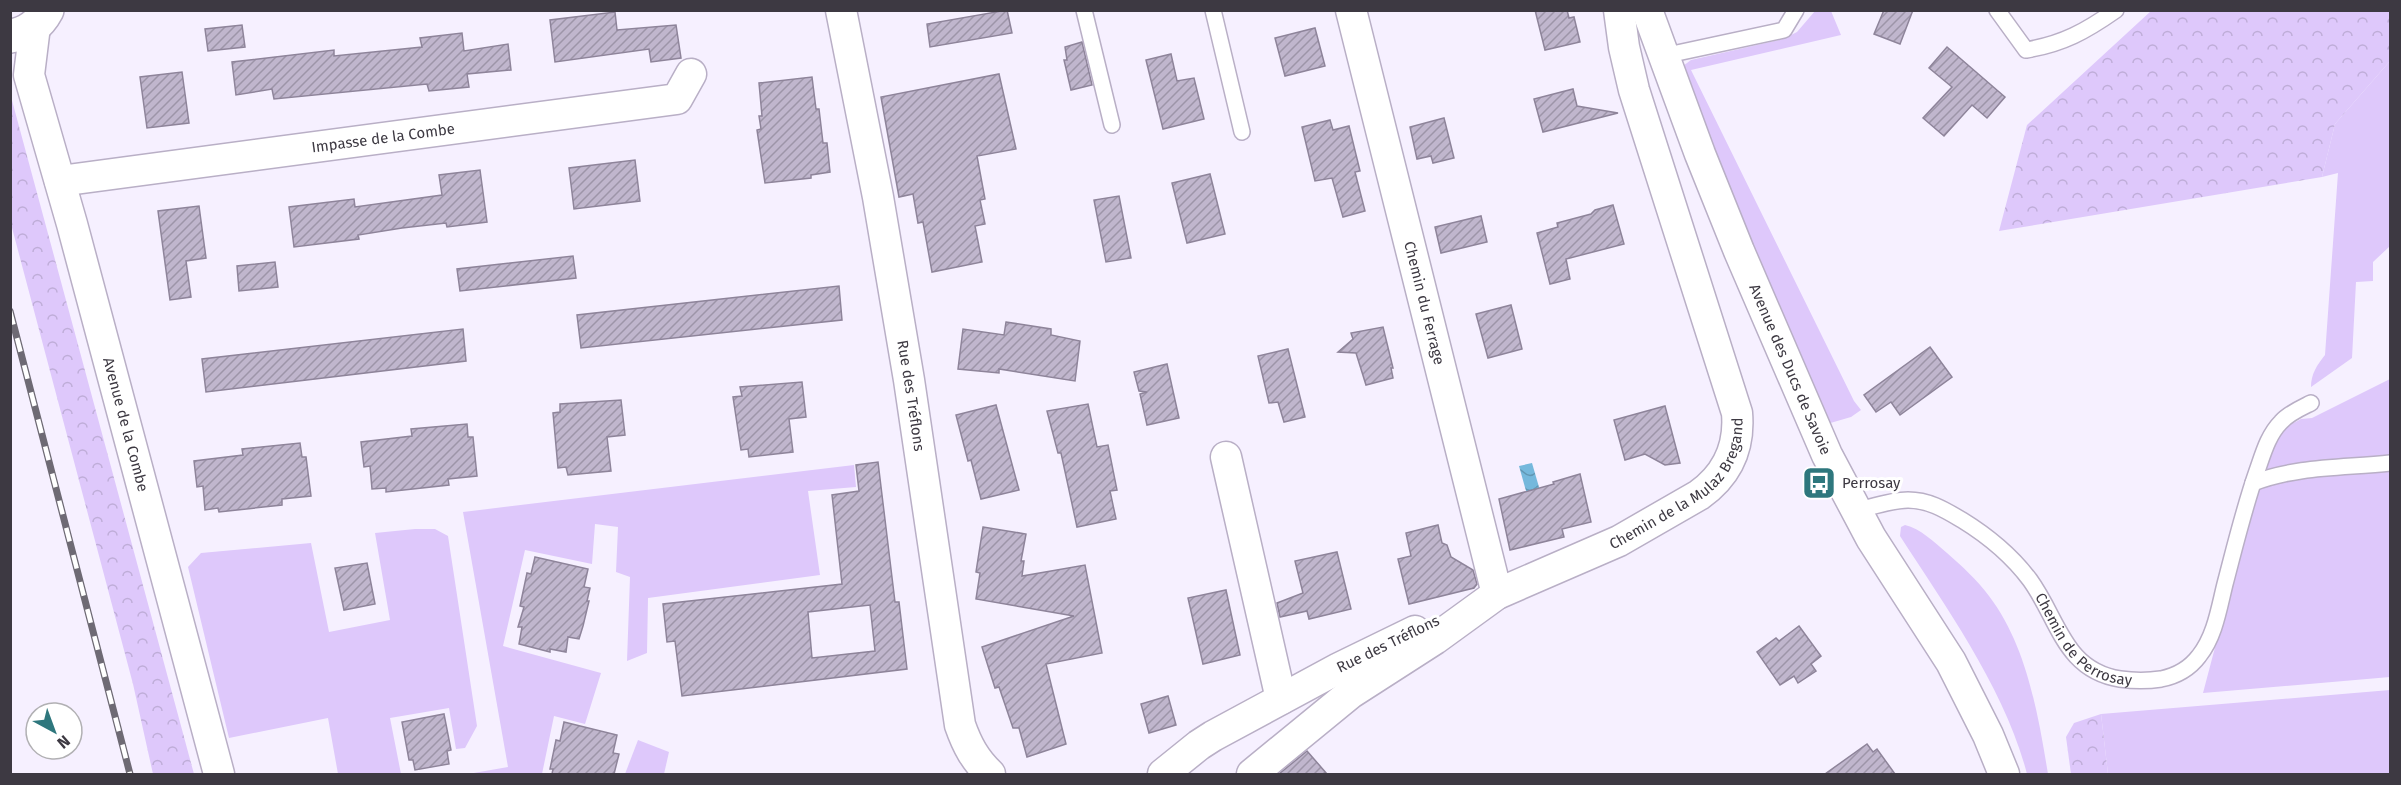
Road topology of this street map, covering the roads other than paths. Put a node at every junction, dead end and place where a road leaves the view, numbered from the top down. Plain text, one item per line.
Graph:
1 (842, 10) edge
2 (1084, 10) edge
3 (1212, 10) edge
4 (1351, 10) edge
5 (1619, 10) edge
6 (1647, 10) edge
7 (1796, 10) edge
8 (1997, 10) edge
9 (2116, 10) edge
10 (38, 21) edge
11 (10, 50) edge
12 (1663, 56) junction
13 (691, 74) dead end
14 (30, 75) junction
15 (1112, 125) dead end
16 (1242, 132) dead end
17 (60, 181) junction
18 (2311, 403) dead end
19 (1226, 457) dead end
20 (2391, 463) edge
21 (2253, 483) junction
22 (1855, 511) junction
23 (1497, 594) junction
24 (1281, 699) junction
25 (219, 774) edge
26 (990, 774) edge
27 (1163, 774) edge
28 (1252, 774) edge
29 (2004, 774) edge

1 - 26 street, Rue des Tréflons
2 - 15 lane
3 - 16 lane
4 - 23 street, Chemin du Ferrage
5 - 23 street, Chemin de la Mulaz Bregand
6 - 12 street, Avenue des Ducs de Savoie
7 - 12 lane
8 - 9 lane
10 - 14 street, Avenue de la Combe
11 - 14 street, Avenue de la Combe
12 - 22 street, Avenue des Ducs de Savoie
13 - 17 street, Impasse de la Combe
14 - 17 street, Avenue de la Combe
17 - 25 street, Avenue de la Combe
18 - 21 lane, Chemin de Perrosay
19 - 24 street
20 - 21 lane
21 - 22 lane, Chemin de Perrosay
22 - 29 street, Avenue des Ducs de Savoie
23 - 24 street, Rue des Tréflons
23 - 28 street, Chemin de la Mulaz Bregand
24 - 27 street, Rue des Tréflons

